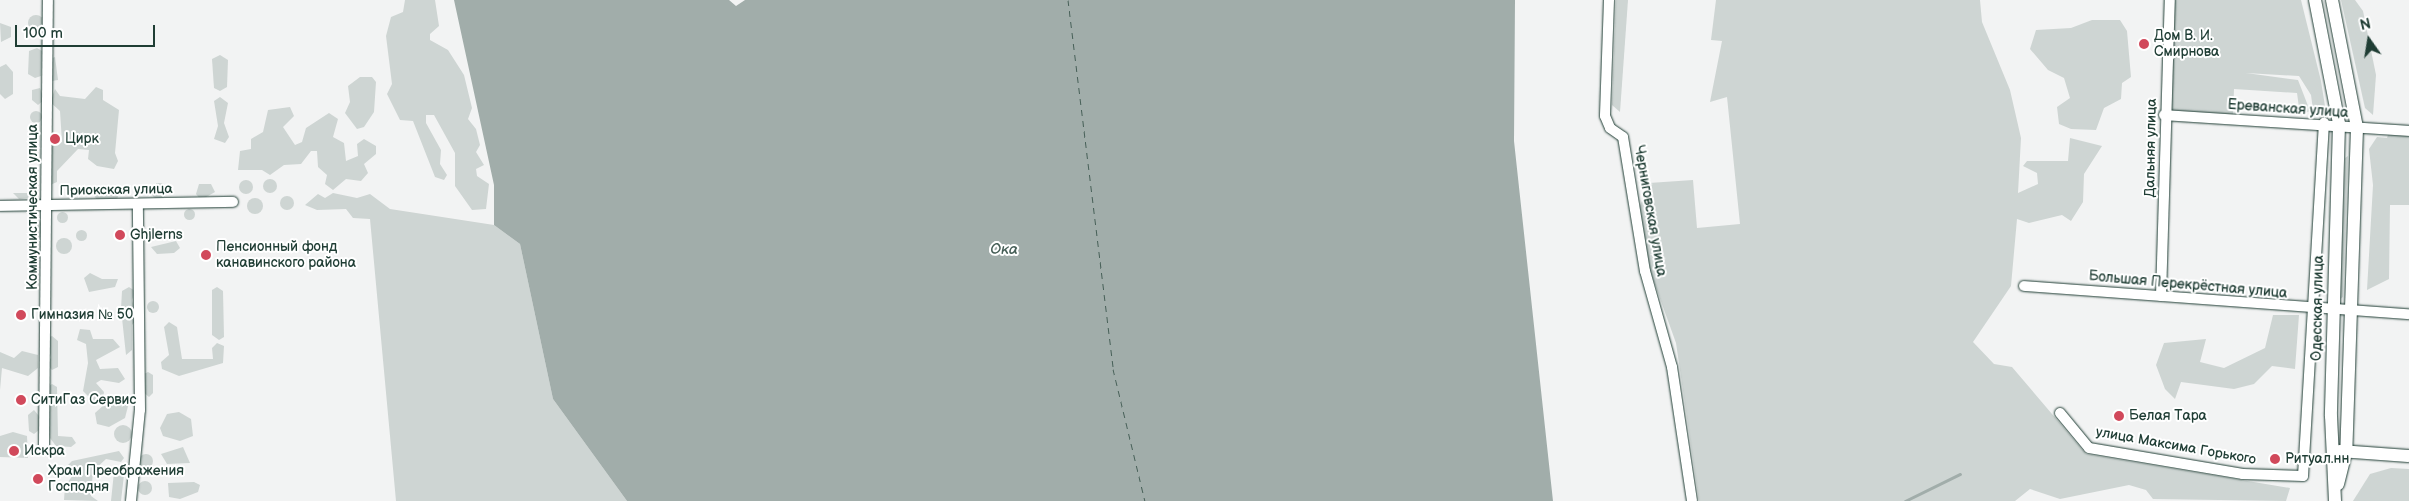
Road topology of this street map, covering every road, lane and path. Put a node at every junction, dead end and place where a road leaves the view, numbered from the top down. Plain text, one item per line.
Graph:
1 (48, 0) edge
2 (1610, 0) edge
3 (2170, 0) edge
4 (2315, 0) edge
5 (2332, 0) edge
6 (2164, 115) junction
7 (2324, 123) junction
8 (2338, 124) junction
9 (2357, 128) junction
10 (2409, 131) edge
11 (233, 202) dead end
12 (138, 204) junction
13 (47, 205) junction
14 (0, 206) edge
15 (2024, 286) dead end
16 (2161, 296) junction
17 (2312, 310) junction
18 (2332, 311) junction
19 (2351, 311) junction
20 (2409, 314) edge
21 (2060, 413) dead end
22 (44, 445) dead end
23 (2331, 450) junction
24 (2346, 452) junction
25 (2409, 456) edge
26 (2335, 497) edge
27 (131, 501) edge
28 (1692, 501) edge

1 - 13 street, Коммунистическая улица
2 - 28 street, Черниговская улица
3 - 6 street, Дальняя улица
4 - 8 main road, Одесская улица
5 - 9 main road
6 - 7 street, Ереванская улица
6 - 16 street, Дальняя улица
7 - 8 street, Ереванская улица
7 - 17 street
8 - 9 street, Ереванская улица
8 - 18 main road, Одесская улица
9 - 10 street, Ереванская улица
9 - 19 main road
11 - 12 street, Приокская улица
12 - 13 street, Приокская улица
12 - 27 street
13 - 14 street, Приокская улица
13 - 22 street, Коммунистическая улица
15 - 16 street, Большая Перекрёстная улица
16 - 17 street, Большая Перекрёстная улица
17 - 18 street, Большая Перекрёстная улица
17 - 21 street, улица Максима Горького
18 - 19 street, Большая Перекрёстная улица
18 - 23 main road, Одесская улица
19 - 20 street, Большая Перекрёстная улица
19 - 24 main road
23 - 24 main road
23 - 26 main road, Одесская улица
24 - 25 main road
24 - 26 main road

